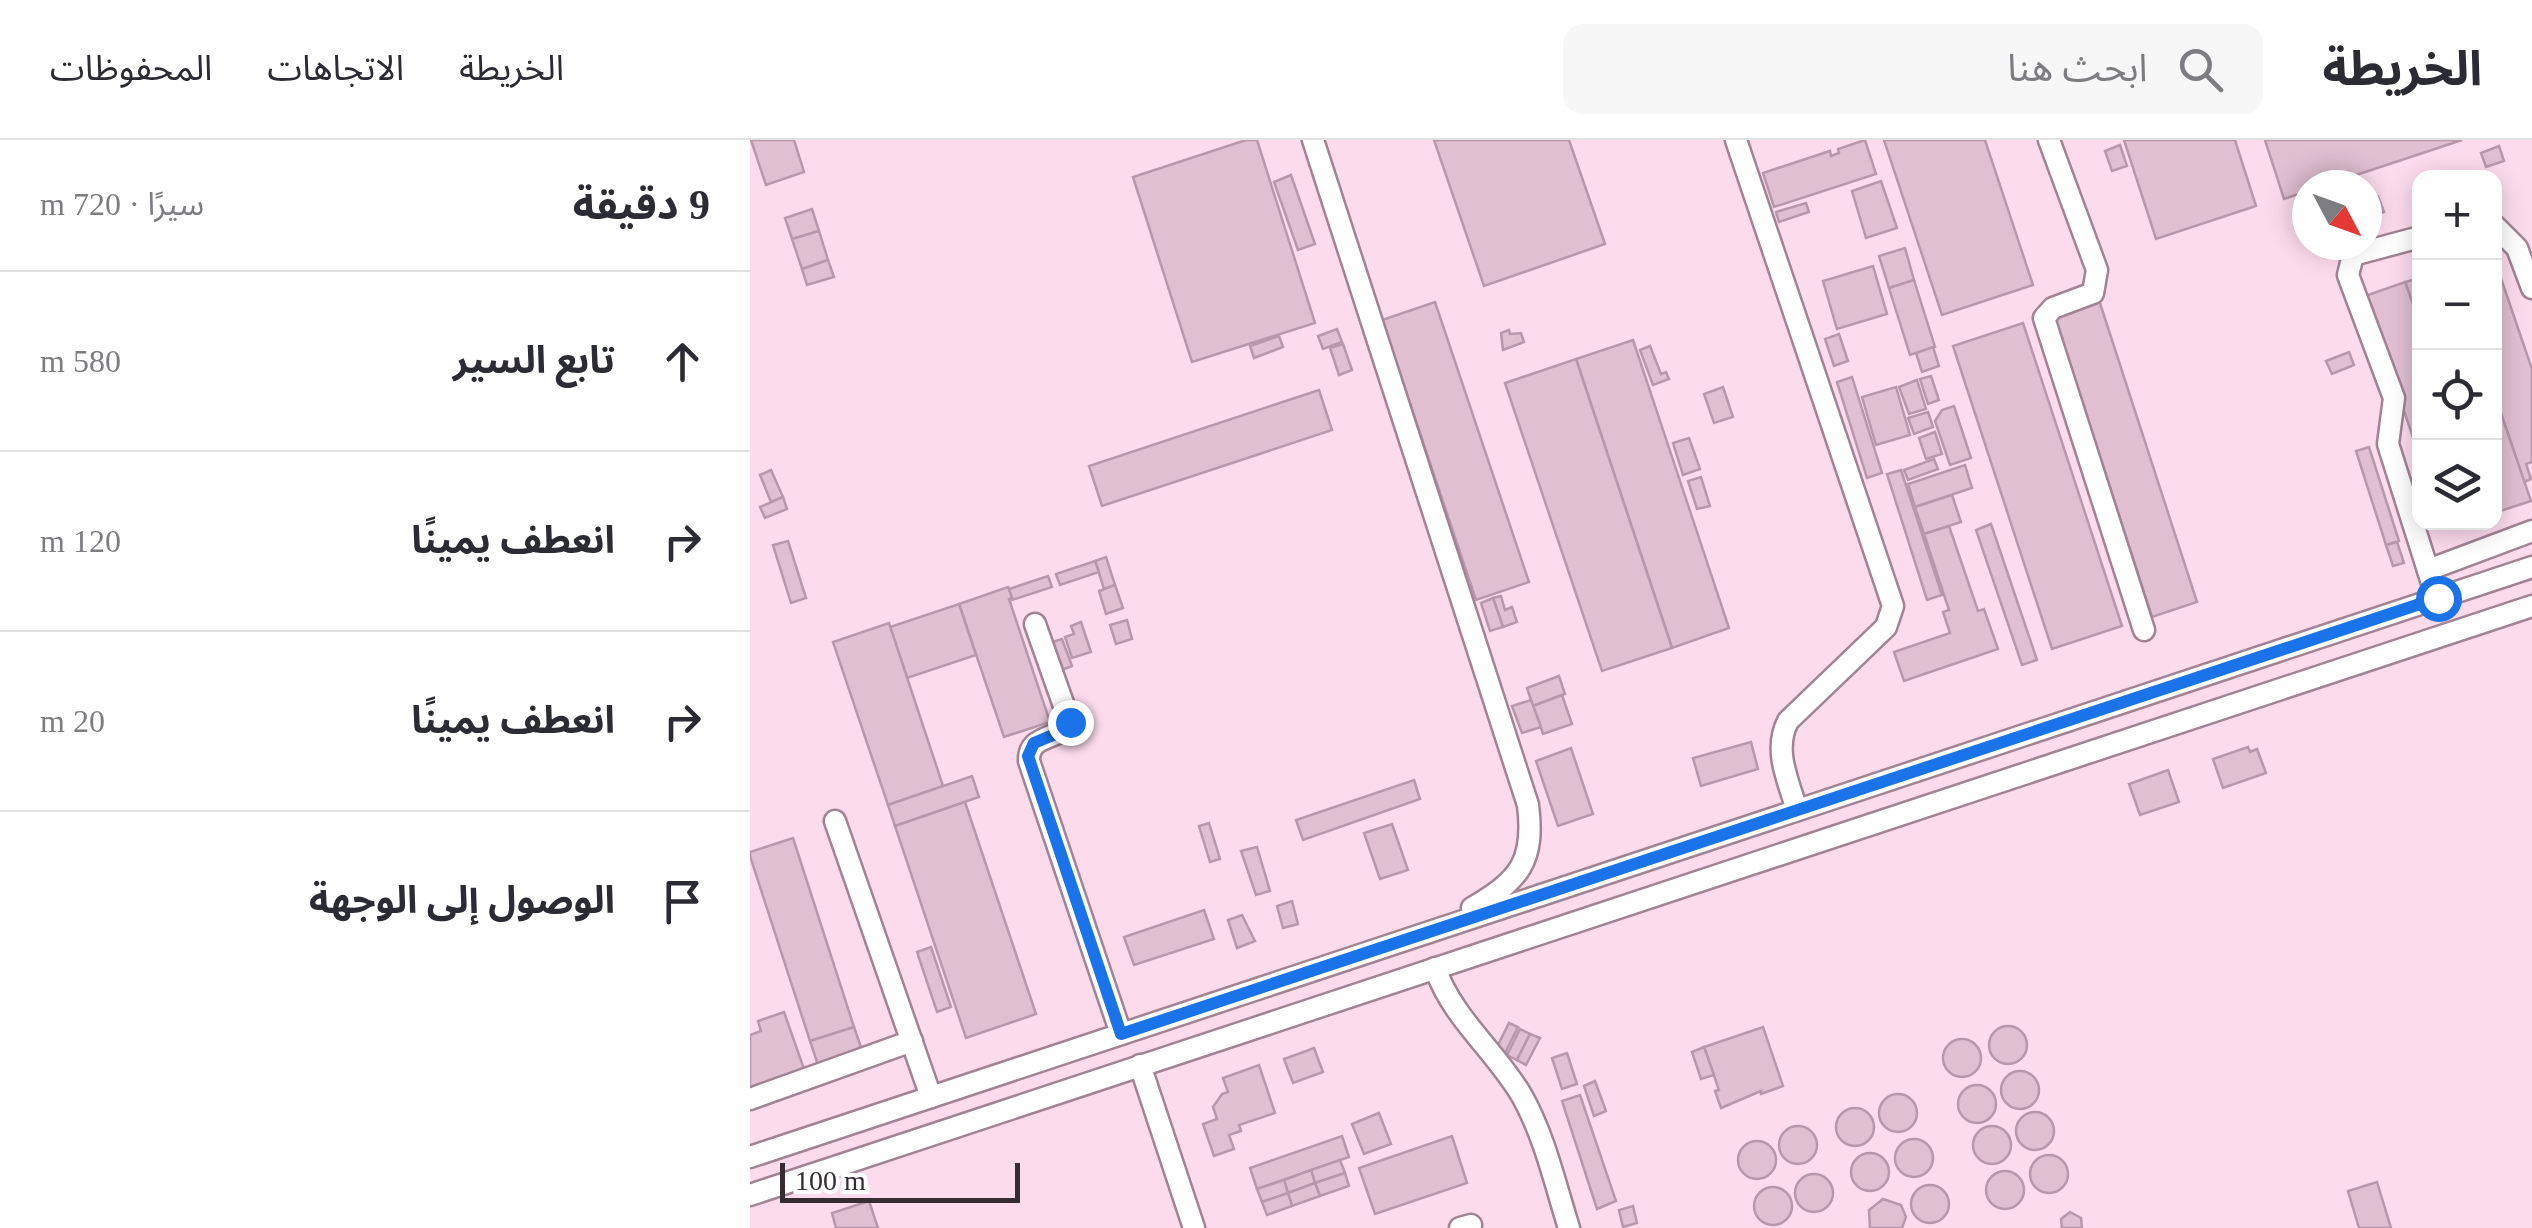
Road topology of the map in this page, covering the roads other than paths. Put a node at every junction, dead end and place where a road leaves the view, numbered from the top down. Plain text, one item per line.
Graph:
1 (1313, 140) edge
2 (1736, 140) edge
3 (2049, 140) edge
4 (2502, 233) edge
5 (2412, 239) edge
6 (2532, 288) edge
7 (2532, 531) edge
8 (2532, 568) edge
9 (2428, 570) junction
10 (2438, 598) junction
11 (2532, 606) edge
12 (1035, 624) dead end
13 (2144, 630) dead end
14 (1796, 810) junction
15 (835, 821) dead end
16 (1390, 944) junction
17 (1435, 968) junction
18 (1121, 1034) junction
19 (912, 1042) junction
20 (1140, 1065) junction
21 (931, 1097) junction
22 (750, 1099) edge
23 (750, 1157) edge
24 (750, 1194) edge
25 (1194, 1228) edge
26 (1570, 1228) edge

1 - 16 street
2 - 14 street
3 - 13 street
4 - 6 street
5 - 9 street
7 - 9 street
8 - 10 street
9 - 10 street
10 - 14 street
11 - 17 street
12 - 18 street
14 - 16 street
15 - 19 street
16 - 18 street
17 - 20 street
17 - 26 street
18 - 21 street
19 - 21 street
19 - 22 street
20 - 24 street
20 - 25 street
21 - 23 street

